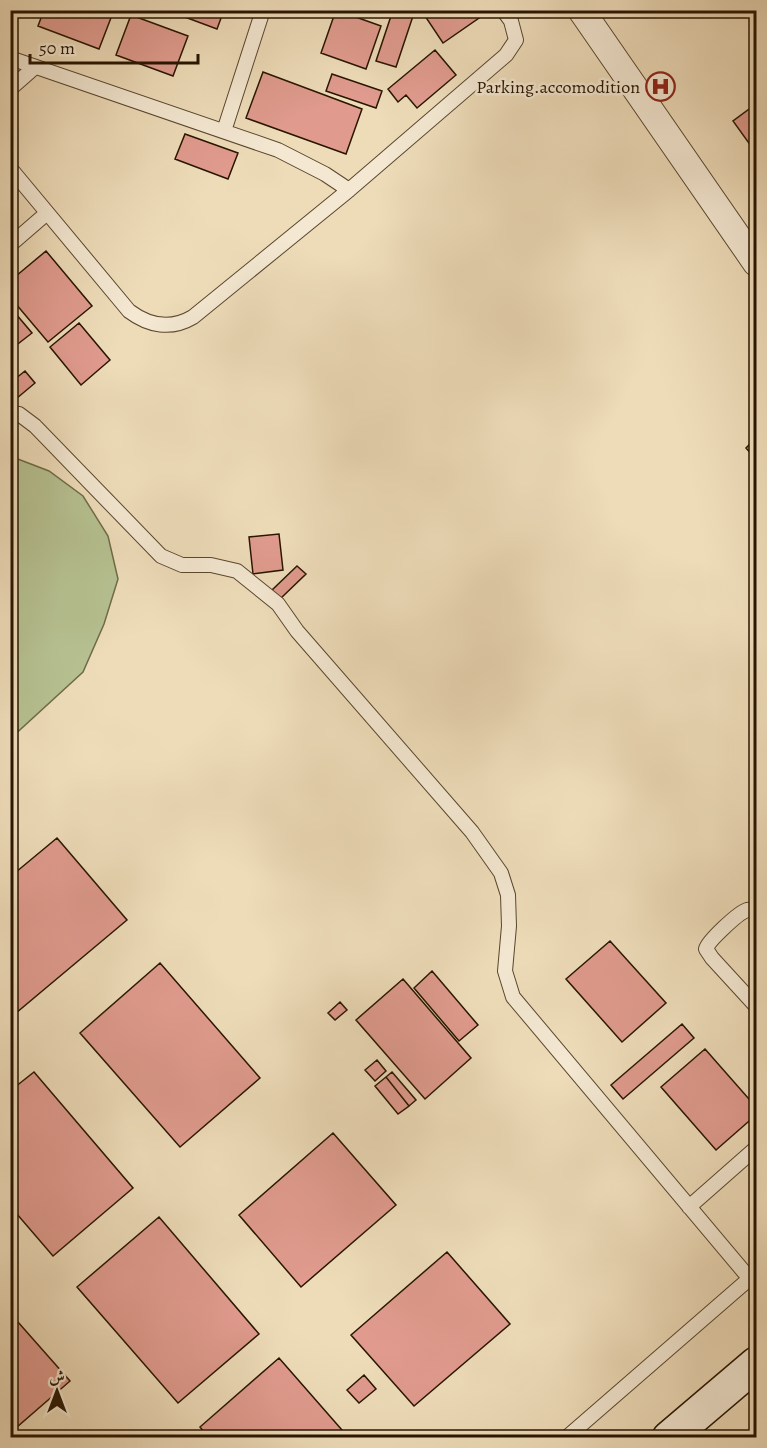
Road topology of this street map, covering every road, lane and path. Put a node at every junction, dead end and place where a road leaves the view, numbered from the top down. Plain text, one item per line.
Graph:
1 (263, 10) edge
2 (503, 10) edge
3 (581, 10) edge
4 (10, 58) edge
5 (34, 67) junction
6 (10, 89) edge
7 (224, 131) junction
8 (10, 168) edge
9 (349, 190) junction
10 (48, 213) junction
11 (10, 245) edge
12 (756, 263) edge
13 (10, 413) edge
14 (756, 910) edge
15 (756, 1006) edge
16 (756, 1148) edge
17 (689, 1207) junction
18 (753, 1276) edge
19 (756, 1364) edge
20 (566, 1437) edge
21 (669, 1437) edge

1 - 7 lane
2 - 9 lane
3 - 12 street
4 - 5 lane
5 - 6 lane
5 - 7 lane
7 - 9 lane
8 - 10 lane
9 - 10 lane
10 - 11 lane
13 - 17 lane
14 - 15 lane
16 - 17 lane
17 - 18 lane
18 - 20 lane
19 - 21 street

